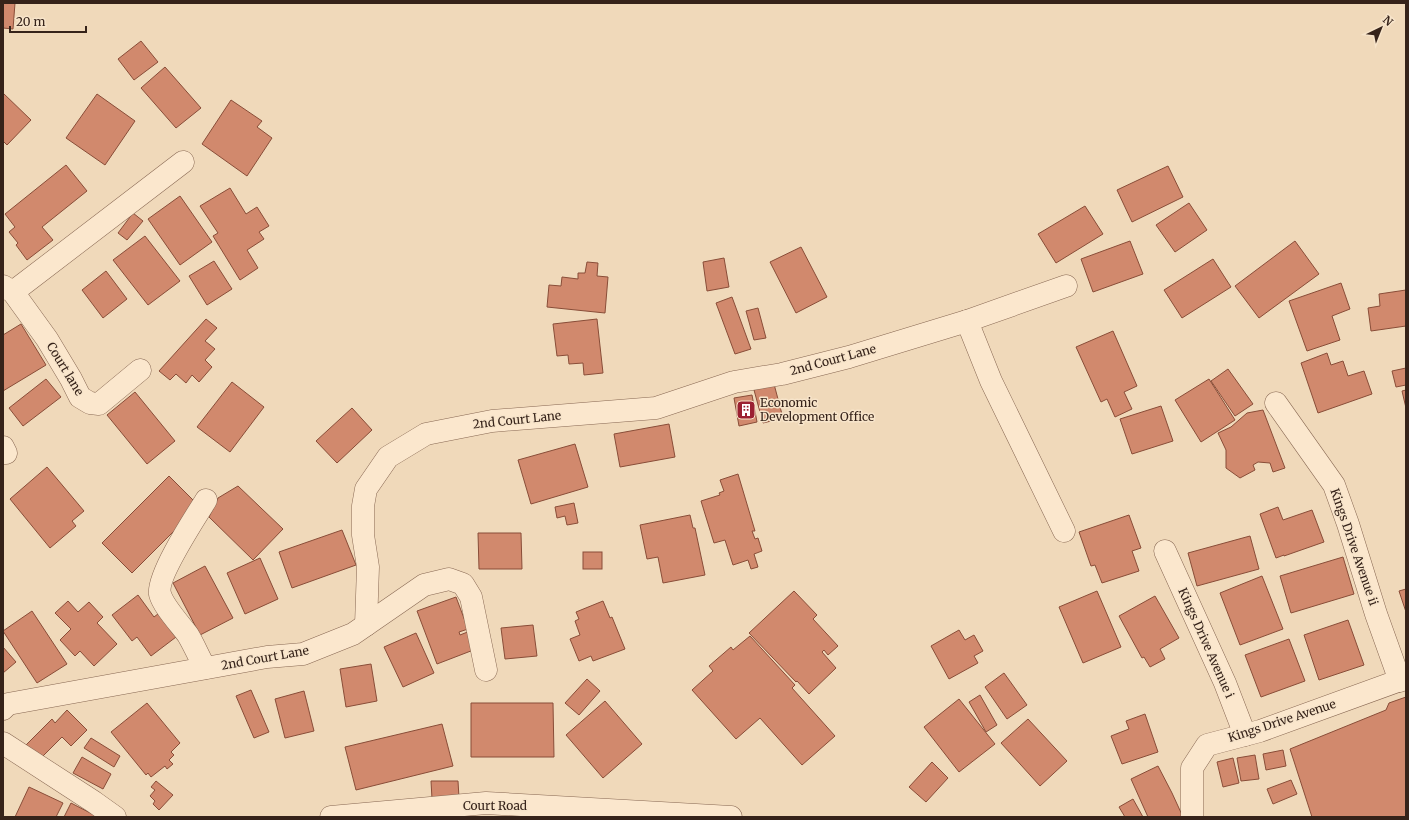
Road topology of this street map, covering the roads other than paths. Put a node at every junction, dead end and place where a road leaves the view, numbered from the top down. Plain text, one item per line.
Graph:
1 (184, 162) dead end
2 (1066, 286) dead end
3 (8, 289) edge
4 (967, 321) junction
5 (140, 370) dead end
6 (1276, 403) dead end
7 (206, 500) dead end
8 (1064, 530) dead end
9 (1165, 551) dead end
10 (366, 625) junction
11 (205, 668) junction
12 (486, 670) dead end
13 (1403, 680) edge
14 (3, 709) edge
15 (1245, 735) junction
16 (3, 743) edge
17 (115, 817) edge
18 (330, 817) edge
19 (731, 817) edge
20 (1192, 817) edge

1 - 3 street
2 - 4 street, 2nd Court Lane
3 - 5 street, Court lane
4 - 8 street
4 - 10 street, 2nd Court Lane
6 - 13 street, Kings Drive Avenue ii
7 - 11 street
9 - 15 street, Kings Drive Avenue i
10 - 11 street, 2nd Court Lane
10 - 12 street
11 - 14 street, 2nd Court Lane
13 - 15 street, Kings Drive Avenue
15 - 20 street, Kings Drive Avenue
16 - 17 street
18 - 19 street, Court Road

